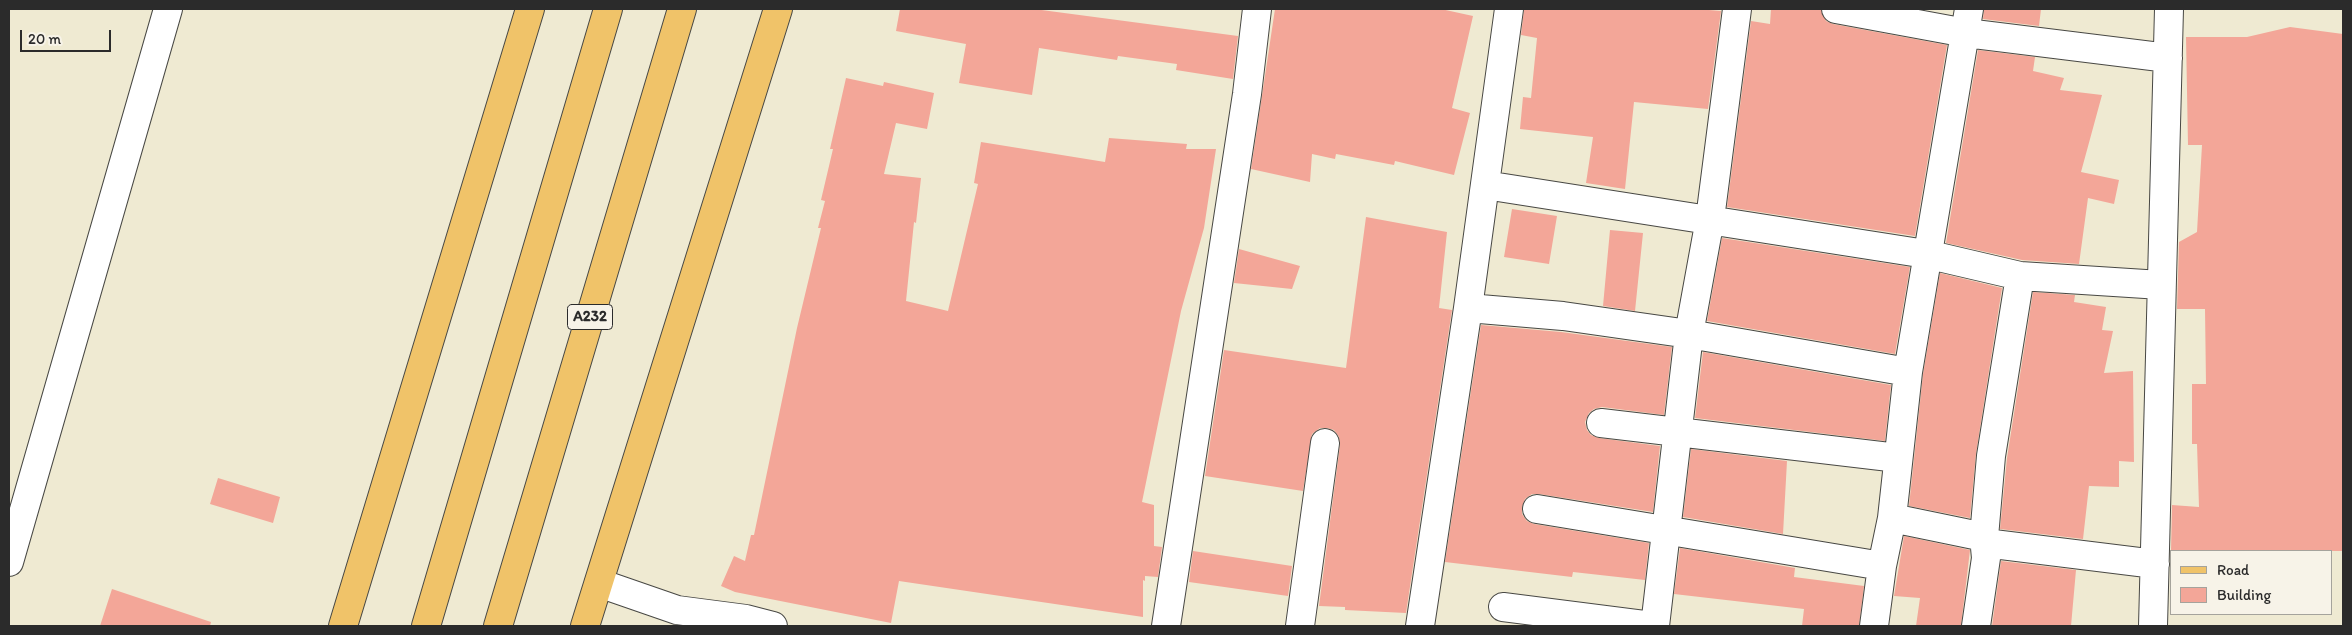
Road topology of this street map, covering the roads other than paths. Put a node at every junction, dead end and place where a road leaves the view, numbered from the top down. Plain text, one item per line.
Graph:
1 (168, 9) edge
2 (530, 9) edge
3 (608, 9) edge
4 (682, 9) edge
5 (778, 9) edge
6 (1258, 9) edge
7 (1508, 9) edge
8 (1737, 9) edge
9 (1836, 9) edge
10 (2169, 9) edge
11 (1967, 21) edge
12 (2168, 58) junction
13 (1485, 185) junction
14 (1710, 219) junction
15 (1926, 254) junction
16 (2020, 276) junction
17 (2161, 285) junction
18 (1468, 308) junction
19 (1689, 334) junction
20 (1908, 372) junction
21 (1601, 423) dead end
22 (1678, 432) junction
23 (1325, 443) dead end
24 (1898, 458) junction
25 (1537, 509) dead end
26 (1892, 518) junction
27 (1666, 529) junction
28 (1984, 540) junction
29 (9, 562) edge
30 (2155, 564) junction
31 (1882, 566) junction
32 (599, 583) junction
33 (1503, 607) dead end
34 (343, 626) edge
35 (426, 626) edge
36 (498, 626) edge
37 (585, 626) edge
38 (773, 626) edge
39 (1166, 626) edge
40 (1300, 626) edge
41 (1420, 626) edge
42 (1653, 626) edge
43 (1874, 626) edge
44 (1976, 626) edge
45 (2153, 626) edge

1 - 29 street
2 - 34 main road
3 - 35 main road
4 - 36 main road, A232
5 - 32 main road
6 - 39 street
7 - 13 street
8 - 14 street
9 - 11 street
10 - 12 street
11 - 12 street
11 - 15 street
12 - 17 street
13 - 14 street
13 - 18 street
14 - 15 street
14 - 19 street
15 - 16 street
15 - 20 street
16 - 17 street
16 - 28 street
17 - 30 street
18 - 19 street
18 - 41 street
19 - 20 street
19 - 22 street
20 - 24 street
21 - 22 street
22 - 24 street
22 - 27 street
23 - 40 street
24 - 26 street
25 - 27 street
26 - 28 street
26 - 31 street
27 - 31 street
27 - 42 street
28 - 30 street
28 - 44 street
30 - 45 street
31 - 43 street
32 - 37 main road
32 - 38 street
33 - 42 street

